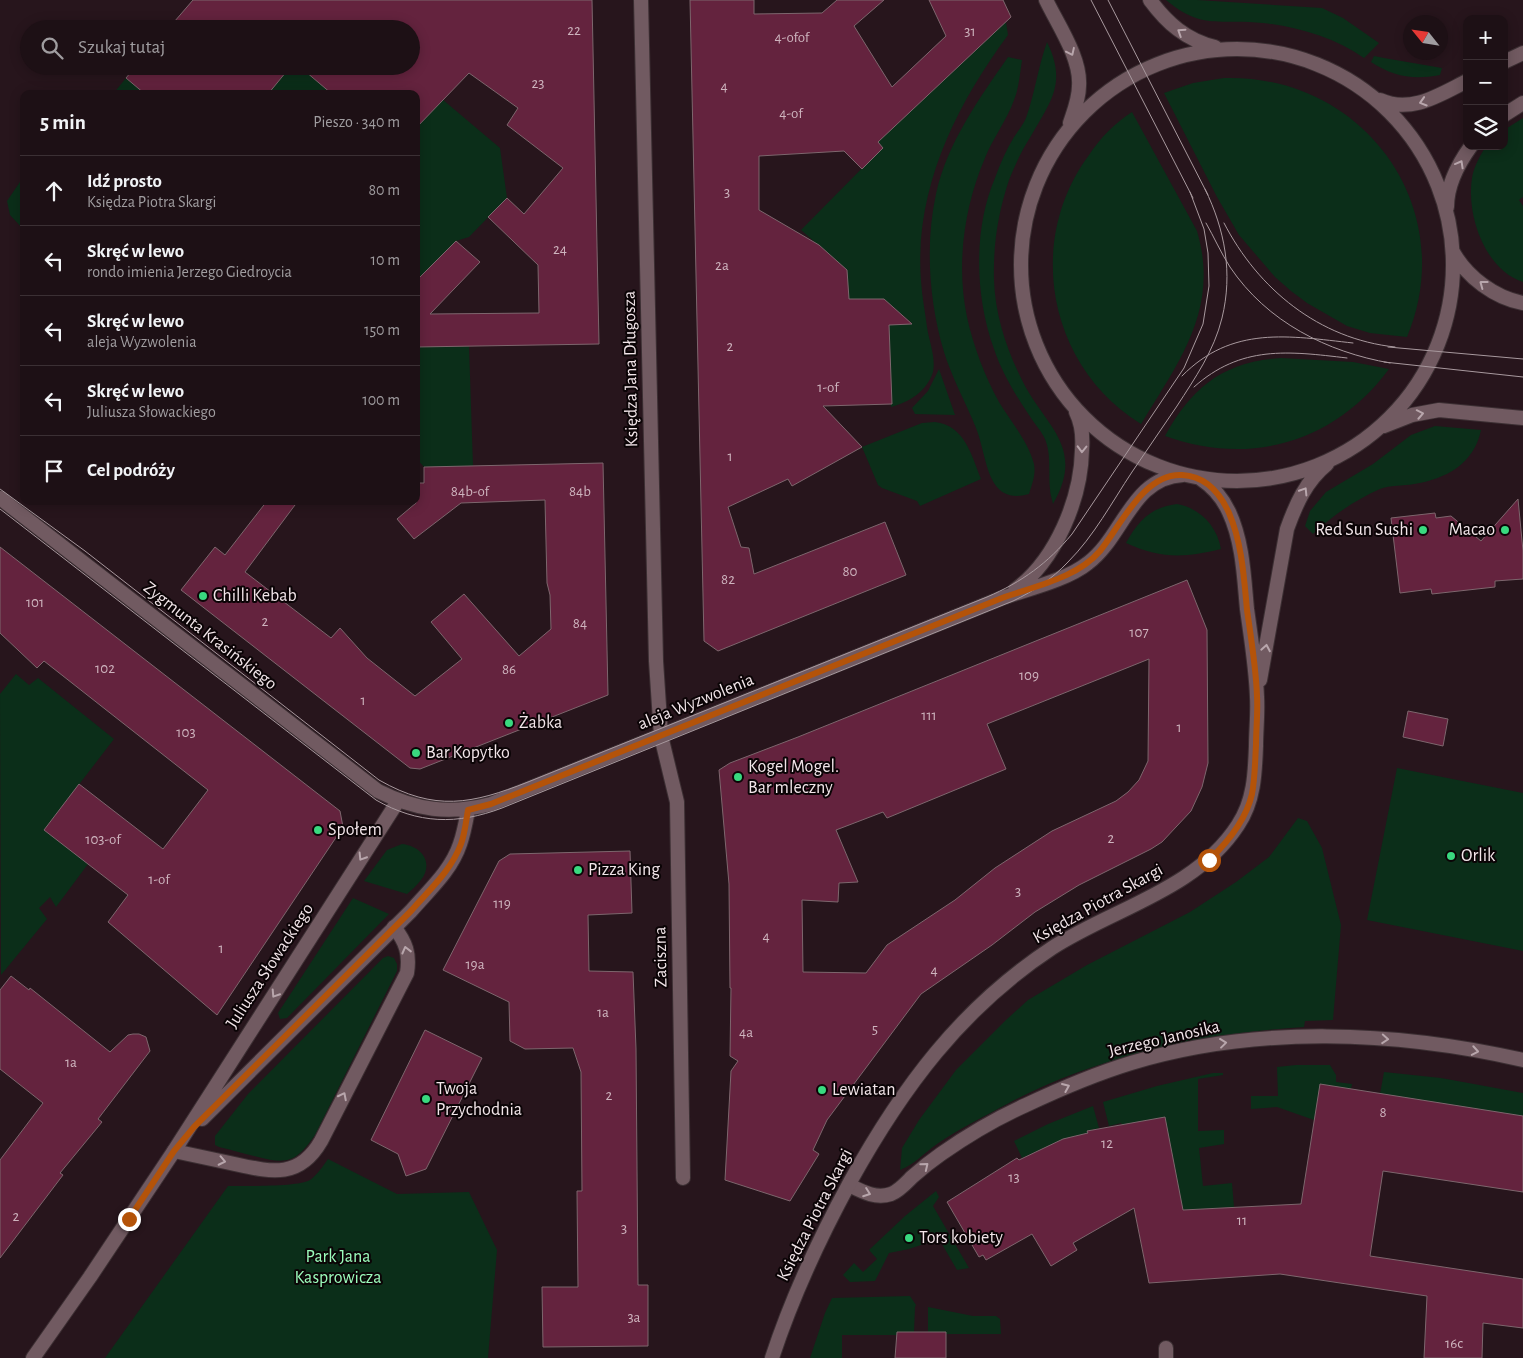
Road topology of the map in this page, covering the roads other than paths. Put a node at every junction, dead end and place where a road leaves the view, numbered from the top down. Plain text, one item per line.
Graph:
1 (640, 0) edge
2 (1046, 0) edge
3 (1150, 0) edge
4 (1223, 49) junction
5 (1523, 53) edge
6 (1508, 60) edge
7 (1463, 83) edge
8 (1367, 91) junction
9 (1523, 103) edge
10 (1508, 112) edge
11 (1064, 135) junction
12 (1468, 150) edge
13 (1448, 217) junction
14 (1452, 250) junction
15 (1523, 302) edge
16 (1070, 403) junction
17 (1523, 418) edge
18 (1375, 431) junction
19 (1332, 459) junction
20 (1183, 475) junction
21 (1200, 478) junction
22 (0, 498) edge
23 (1002, 598) junction
24 (1257, 696) junction
25 (661, 736) junction
26 (398, 801) junction
27 (468, 810) junction
28 (394, 927) junction
29 (1523, 1060) edge
30 (174, 1151) junction
31 (683, 1178) dead end
32 (849, 1184) junction
33 (33, 1358) edge
34 (772, 1358) edge

1 - 25 street, Księdza Jana Długosza
2 -> 11 street
4 -> 3 street
4 - 8 street
4 - 11 street
5 - 6 street
7 -> 8 street
8 - 13 street
9 - 10 street
11 - 16 street
13 -> 12 street
13 - 14 street
15 -> 14 street
14 - 18 street
16 - 20 street
16 -> 23 street, aleja Wyzwolenia
18 -> 17 street
18 - 19 street
19 - 21 street
24 -> 19 street, Księdza Piotra Skargi
20 - 21 street
20 - 23 street, aleja Wyzwolenia
21 - 24 street, Księdza Piotra Skargi
22 - 26 street, Zygmunta Krasińskiego
23 - 25 street, aleja Wyzwolenia
24 - 32 street, Księdza Piotra Skargi
25 - 27 street, aleja Wyzwolenia
25 - 31 street, Zaciszna
26 - 27 street, aleja Wyzwolenia
26 -> 30 street, Juliusza Słowackiego
27 - 28 street, Juliusza Słowackiego
28 - 30 street, Juliusza Słowackiego
30 -> 28 street
32 -> 29 street, Jerzego Janosika
30 - 33 street, Juliusza Słowackiego
32 - 34 street, Księdza Piotra Skargi

